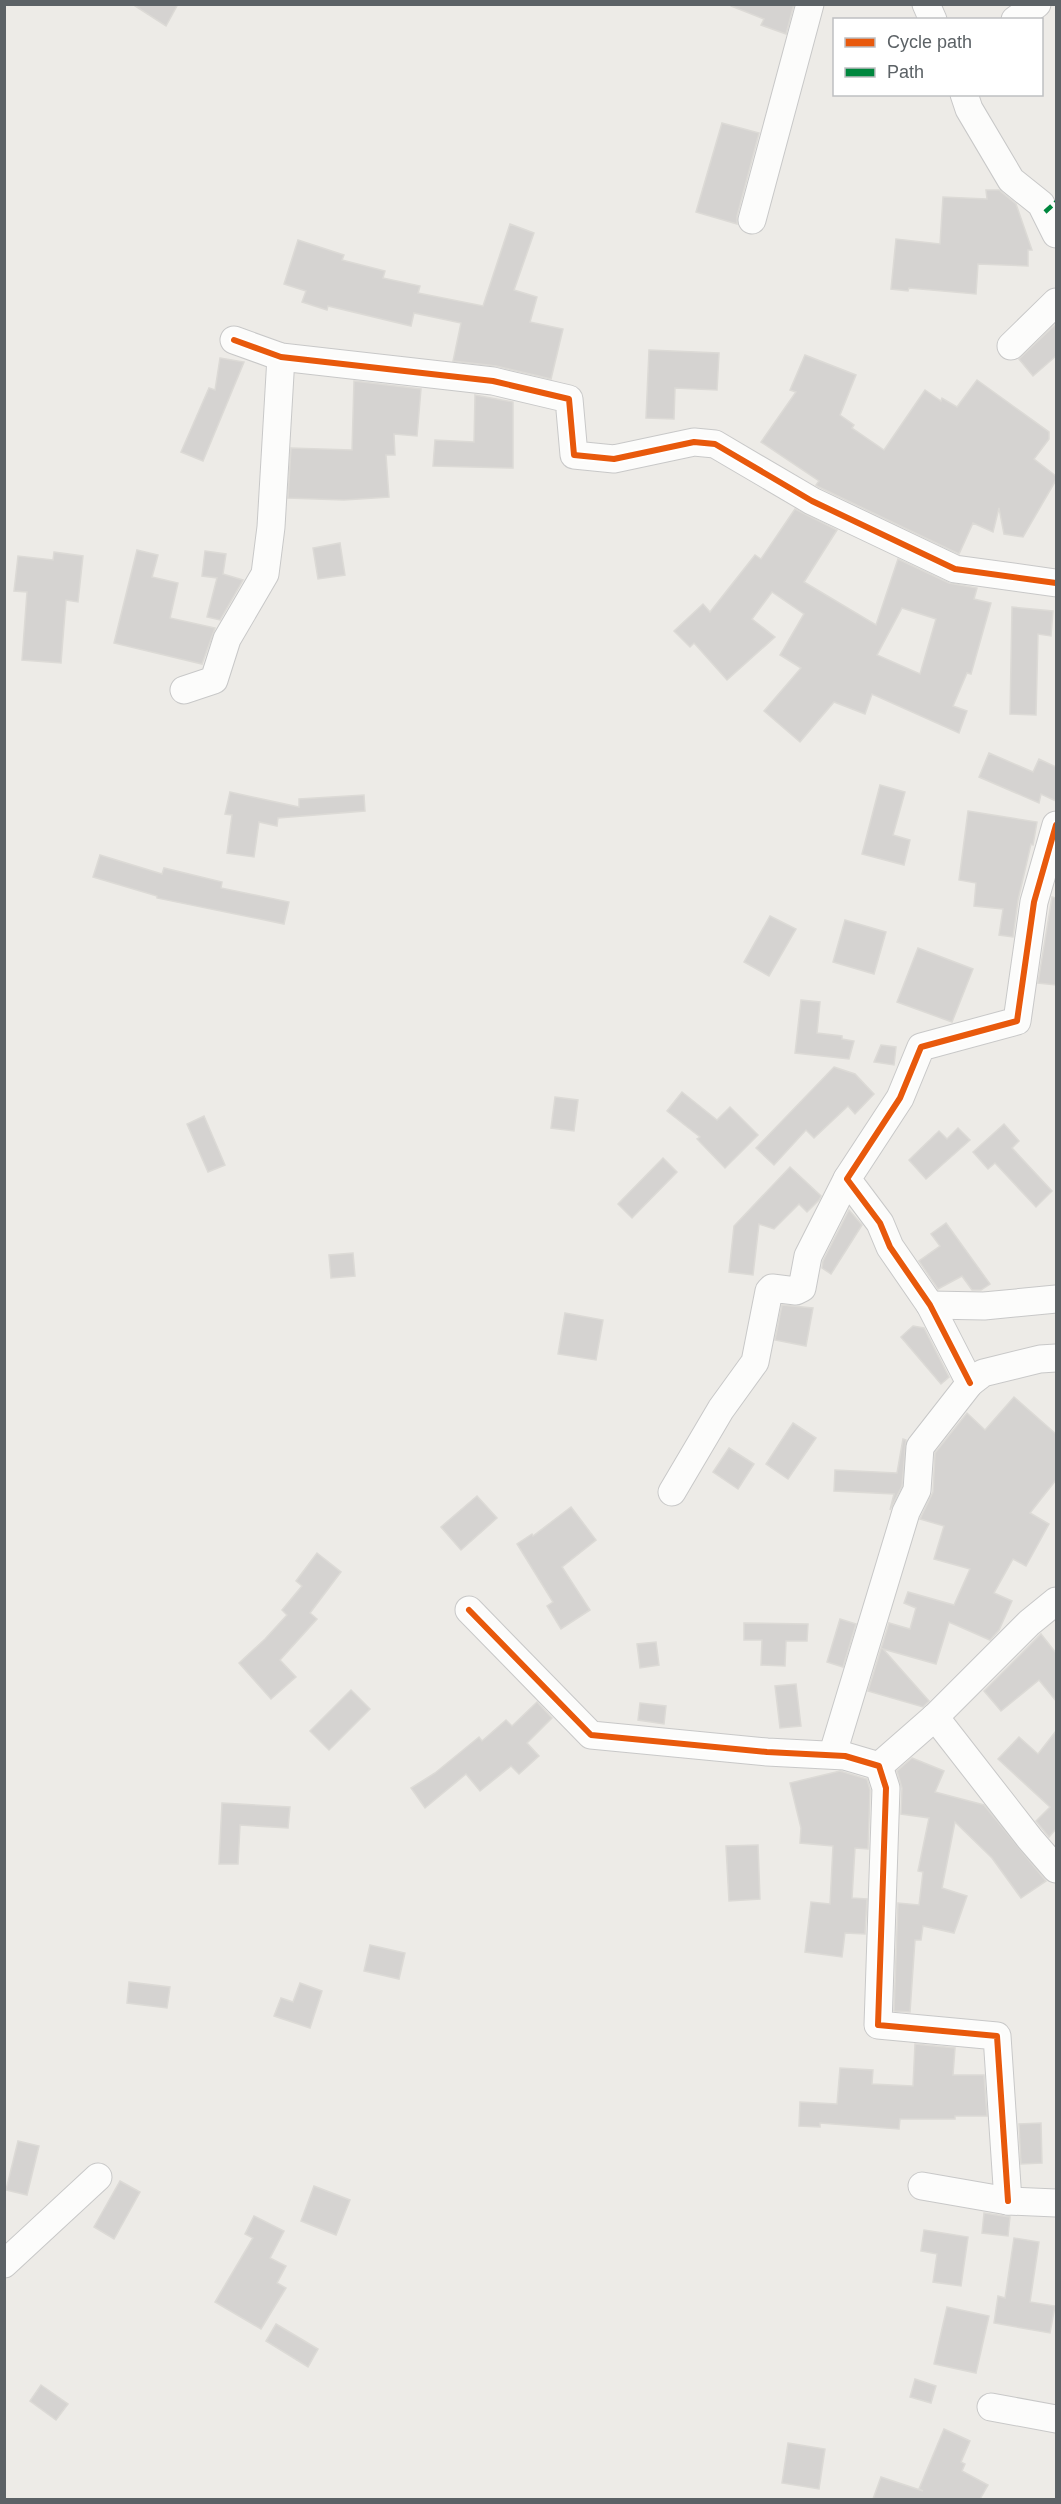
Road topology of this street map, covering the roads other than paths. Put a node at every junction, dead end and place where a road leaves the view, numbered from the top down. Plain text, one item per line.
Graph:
1 (810, 4) edge
2 (926, 4) edge
3 (1037, 4) edge
4 (932, 18) edge
5 (1018, 18) edge
6 (965, 96) edge
7 (1053, 216) edge
8 (752, 220) dead end
9 (1056, 302) edge
10 (234, 340) dead end
11 (1011, 345) dead end
12 (281, 357) junction
13 (1056, 583) edge
14 (184, 690) dead end
15 (1056, 825) edge
16 (847, 1179) junction
17 (1056, 1299) edge
18 (930, 1305) junction
19 (1056, 1358) edge
20 (970, 1383) junction
21 (672, 1492) dead end
22 (1056, 1601) edge
23 (469, 1610) dead end
24 (935, 1717) junction
25 (845, 1756) junction
26 (879, 1766) junction
27 (1056, 1869) edge
28 (98, 2177) dead end
29 (922, 2186) dead end
30 (1008, 2201) junction
31 (1056, 2203) edge
32 (4, 2264) edge
33 (991, 2407) dead end
34 (1056, 2419) edge

1 - 8 street
2 - 4 street
3 - 5 street
6 - 7 street
9 - 11 street
10 - 12 street
12 - 13 street
12 - 14 street
15 - 16 street
16 - 18 street
16 - 21 street
17 - 18 street
18 - 20 street
19 - 20 street
20 - 25 street
22 - 24 street
23 - 25 street
24 - 26 street
24 - 27 street
25 - 26 street
26 - 30 street
28 - 32 street
29 - 30 street
30 - 31 street
33 - 34 street

